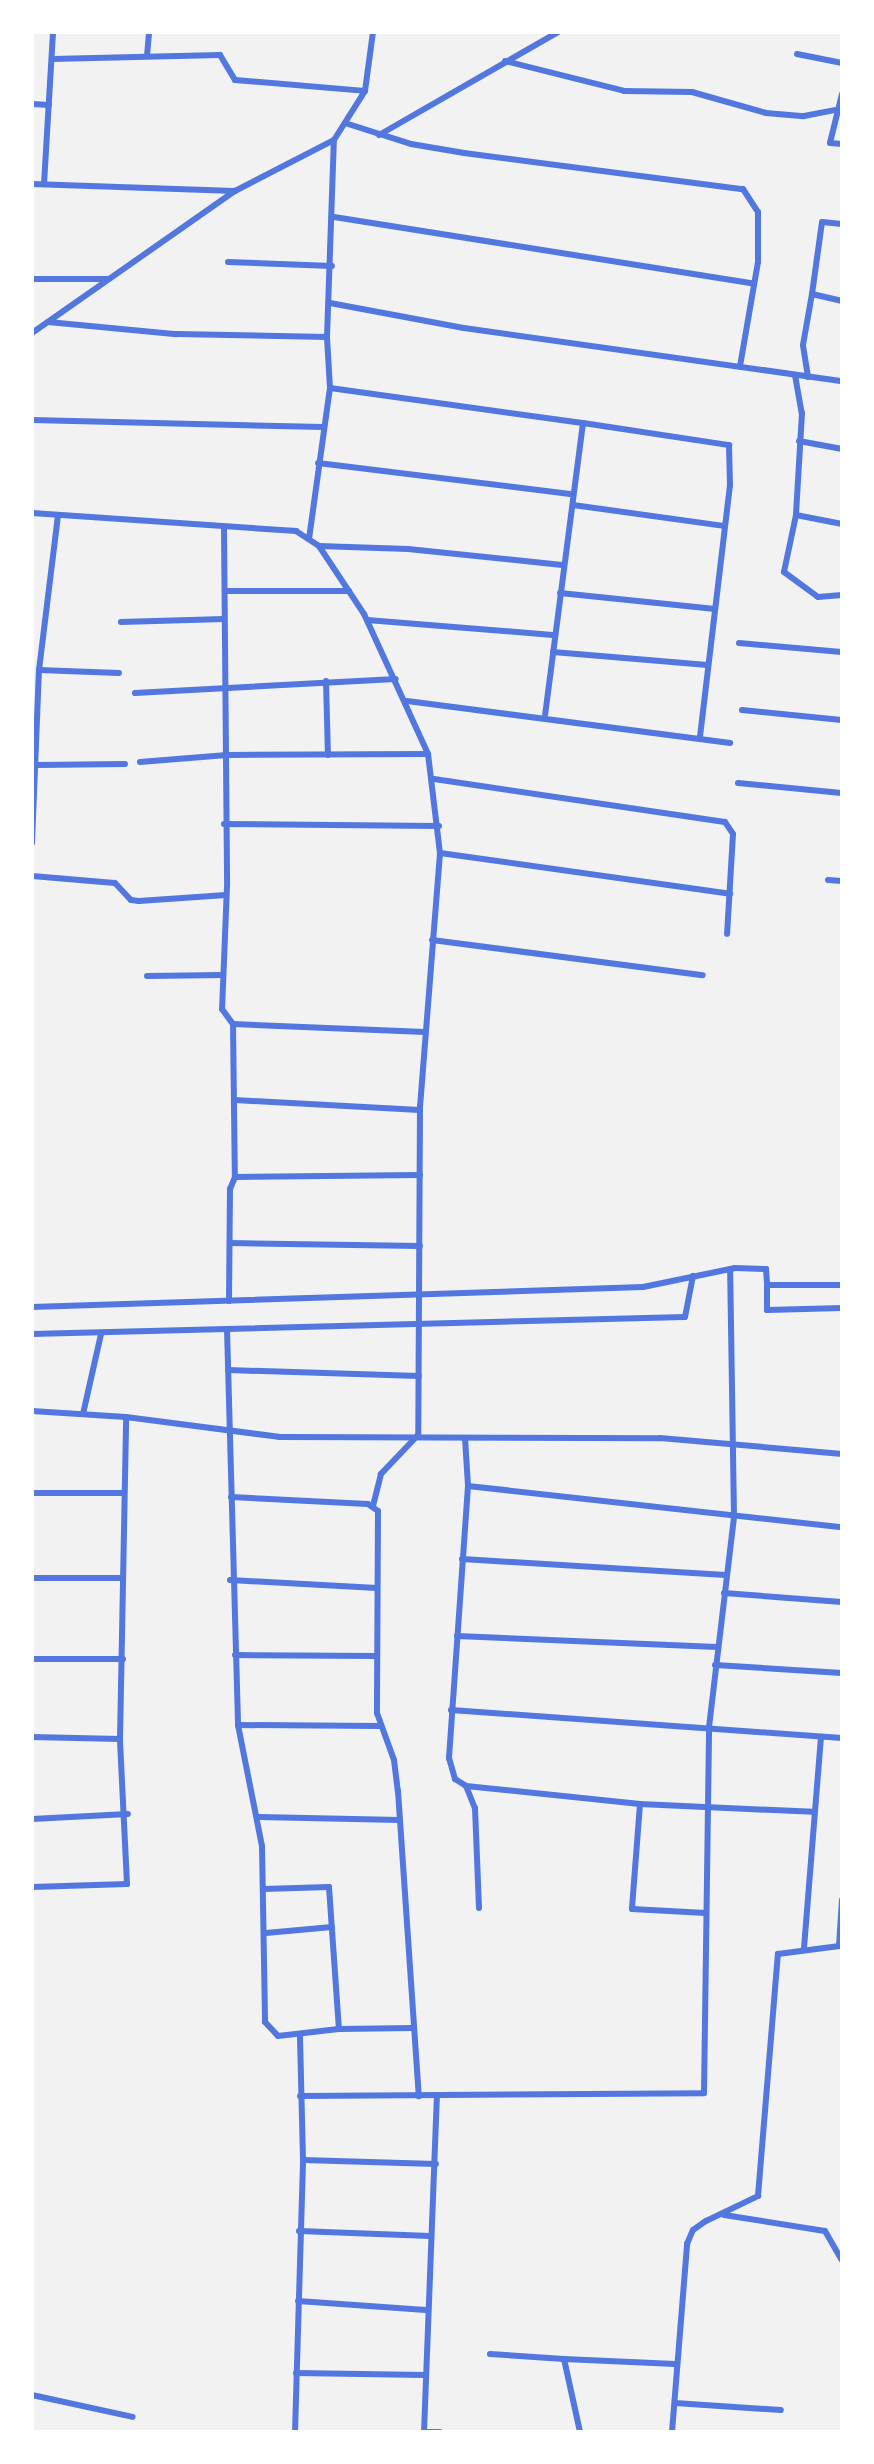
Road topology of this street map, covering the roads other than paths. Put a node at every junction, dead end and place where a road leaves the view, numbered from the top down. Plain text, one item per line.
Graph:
1 (53, 32) edge
2 (149, 32) edge
3 (373, 32) edge
4 (558, 32) edge
5 (797, 54) dead end
6 (147, 56) junction
7 (52, 59) junction
8 (505, 61) junction
9 (842, 63) edge
10 (365, 91) junction
11 (842, 94) edge
12 (32, 104) edge
13 (49, 105) junction
14 (834, 110) junction
15 (345, 123) junction
16 (379, 135) junction
17 (334, 140) junction
18 (842, 144) edge
19 (32, 184) edge
20 (44, 184) junction
21 (235, 191) junction
22 (334, 217) junction
23 (842, 224) edge
24 (228, 262) dead end
25 (332, 266) junction
26 (32, 279) edge
27 (111, 279) junction
28 (752, 283) junction
29 (812, 294) junction
30 (842, 301) edge
31 (330, 303) junction
32 (48, 322) junction
33 (32, 333) edge
34 (327, 337) junction
35 (740, 366) junction
36 (795, 375) junction
37 (808, 377) junction
38 (842, 381) edge
39 (330, 388) junction
40 (32, 420) edge
41 (583, 423) junction
42 (323, 427) junction
43 (799, 441) junction
44 (842, 449) edge
45 (318, 463) junction
46 (572, 494) junction
47 (573, 505) junction
48 (32, 513) edge
49 (58, 515) junction
50 (796, 515) junction
51 (842, 524) edge
52 (724, 526) junction
53 (224, 528) junction
54 (309, 539) junction
55 (319, 546) junction
56 (562, 565) junction
57 (228, 591) junction
58 (349, 591) junction
59 (560, 593) junction
60 (842, 595) edge
61 (715, 609) junction
62 (224, 619) junction
63 (367, 620) junction
64 (121, 622) dead end
65 (552, 635) junction
66 (739, 643) dead end
67 (553, 652) junction
68 (842, 652) edge
69 (707, 665) junction
70 (39, 670) junction
71 (119, 673) dead end
72 (396, 679) junction
73 (326, 681) junction
74 (227, 688) junction
75 (135, 693) dead end
76 (407, 701) junction
77 (742, 710) dead end
78 (545, 715) junction
79 (842, 720) edge
80 (700, 737) junction
81 (730, 743) dead end
82 (428, 754) junction
83 (227, 755) junction
84 (328, 755) junction
85 (140, 762) dead end
86 (125, 764) dead end
87 (38, 765) junction
88 (434, 779) junction
89 (738, 783) dead end
90 (842, 793) edge
91 (224, 824) junction
92 (439, 826) junction
93 (32, 843) edge
94 (440, 853) junction
95 (32, 876) edge
96 (828, 880) dead end
97 (842, 881) edge
98 (730, 894) junction
99 (226, 895) junction
100 (727, 934) dead end
101 (432, 940) junction
102 (223, 975) junction
103 (703, 975) dead end
104 (147, 976) dead end
105 (233, 1024) junction
106 (425, 1032) junction
107 (235, 1100) junction
108 (420, 1110) junction
109 (420, 1175) junction
110 (235, 1177) junction
111 (230, 1243) junction
112 (420, 1246) junction
113 (730, 1270) junction
114 (693, 1276) junction
115 (767, 1285) junction
116 (842, 1285) edge
117 (422, 1294) junction
118 (229, 1301) junction
119 (32, 1307) edge
120 (842, 1308) edge
121 (422, 1325) junction
122 (227, 1329) junction
123 (32, 1334) edge
124 (101, 1334) junction
125 (228, 1370) junction
126 (419, 1376) junction
127 (32, 1411) edge
128 (83, 1414) junction
129 (126, 1417) junction
130 (229, 1434) junction
131 (418, 1435) junction
132 (465, 1438) junction
133 (735, 1447) junction
134 (842, 1454) edge
135 (468, 1486) junction
136 (32, 1493) edge
137 (122, 1493) junction
138 (231, 1497) junction
139 (373, 1505) junction
140 (734, 1516) junction
141 (842, 1527) edge
142 (462, 1559) junction
143 (726, 1575) junction
144 (32, 1578) edge
145 (123, 1578) junction
146 (230, 1580) junction
147 (377, 1588) junction
148 (724, 1593) junction
149 (842, 1602) edge
150 (457, 1636) junction
151 (717, 1647) junction
152 (235, 1655) junction
153 (377, 1656) junction
154 (32, 1659) edge
155 (123, 1659) junction
156 (715, 1665) junction
157 (842, 1673) edge
158 (451, 1710) junction
159 (238, 1725) junction
160 (380, 1726) junction
161 (709, 1727) junction
162 (32, 1737) edge
163 (821, 1737) junction
164 (842, 1738) edge
165 (120, 1739) junction
166 (466, 1786) junction
167 (640, 1804) junction
168 (704, 1808) junction
169 (813, 1812) junction
170 (128, 1814) junction
171 (259, 1817) junction
172 (32, 1819) edge
173 (400, 1820) junction
174 (32, 1887) edge
175 (264, 1889) junction
176 (842, 1900) edge
177 (479, 1908) dead end
178 (706, 1913) junction
179 (332, 1927) junction
180 (266, 1933) junction
181 (804, 1948) junction
182 (413, 2028) junction
183 (339, 2029) junction
184 (300, 2034) junction
185 (300, 2096) junction
186 (419, 2096) junction
187 (437, 2096) junction
188 (303, 2160) junction
189 (436, 2164) junction
190 (724, 2215) junction
191 (299, 2231) junction
192 (430, 2236) junction
193 (842, 2260) edge
194 (298, 2301) junction
195 (426, 2310) junction
196 (490, 2354) dead end
197 (564, 2359) junction
198 (675, 2364) junction
199 (296, 2373) junction
200 (425, 2375) junction
201 (32, 2395) edge
202 (675, 2403) junction
203 (781, 2410) dead end
204 (133, 2417) dead end
205 (295, 2432) edge
206 (424, 2432) edge
207 (440, 2432) edge
208 (580, 2432) edge
209 (672, 2432) edge

1 - 7 street
2 - 6 street
3 - 10 street
4 - 8 street
5 - 9 street
6 - 7 street
6 - 10 street
7 - 13 street
8 - 14 street
8 - 16 street
10 - 15 street
11 - 14 street
12 - 13 street
13 - 20 street
14 - 18 street
15 - 16 street
15 - 17 street
16 - 28 street
17 - 21 street
17 - 22 street
19 - 20 street
20 - 21 street
21 - 27 street
22 - 25 street
22 - 28 street
23 - 29 street
24 - 25 street
25 - 31 street
26 - 27 street
27 - 32 street
28 - 35 street
29 - 30 street
29 - 37 street
31 - 34 street
31 - 35 street
32 - 33 street
32 - 34 street
34 - 39 street
35 - 36 street
36 - 37 street
36 - 43 street
37 - 38 street
39 - 41 street
39 - 42 street
40 - 42 street
41 - 46 street
41 - 52 street
42 - 45 street
43 - 44 street
43 - 50 street
45 - 46 street
45 - 54 street
46 - 47 street
47 - 52 street
47 - 56 street
48 - 49 street
49 - 53 street
49 - 70 street
50 - 51 street
50 - 60 street
52 - 61 street
53 - 54 street
53 - 57 street
54 - 55 street
55 - 56 street
55 - 58 street
56 - 59 street
57 - 58 street
57 - 62 street
58 - 63 street
59 - 61 street
59 - 65 street
61 - 69 street
62 - 64 street
62 - 74 street
63 - 65 street
63 - 72 street
65 - 67 street
66 - 68 street
67 - 69 street
67 - 78 street
69 - 80 street
70 - 71 street
70 - 87 street
72 - 73 street
72 - 76 street
73 - 74 street
73 - 84 street
74 - 75 street
74 - 83 street
76 - 78 street
76 - 82 street
77 - 79 street
78 - 80 street
80 - 81 street
82 - 84 street
82 - 88 street
83 - 84 street
83 - 85 street
83 - 91 street
86 - 87 street
87 - 93 street
88 - 92 street
88 - 98 street
89 - 90 street
91 - 92 street
91 - 99 street
92 - 94 street
94 - 98 street
94 - 101 street
95 - 99 street
96 - 97 street
98 - 100 street
99 - 102 street
101 - 103 street
101 - 106 street
102 - 104 street
102 - 105 street
105 - 106 street
105 - 107 street
106 - 108 street
107 - 108 street
107 - 110 street
108 - 109 street
109 - 110 street
109 - 112 street
110 - 111 street
111 - 112 street
111 - 118 street
112 - 117 street
113 - 114 street
113 - 115 street
113 - 133 street
114 - 117 street
114 - 121 street
115 - 116 street
115 - 120 street
117 - 118 street
117 - 121 street
118 - 119 street
121 - 122 street
121 - 126 street
122 - 124 street
122 - 125 street
123 - 124 street
124 - 128 street
125 - 126 street
125 - 130 street
126 - 131 street
127 - 128 street
128 - 129 street
129 - 130 street
129 - 137 street
130 - 131 street
130 - 138 street
131 - 132 street
131 - 139 street
132 - 133 street
132 - 135 street
133 - 134 street
133 - 140 street
135 - 140 street
135 - 142 street
136 - 137 street
137 - 145 street
138 - 139 street
138 - 146 street
139 - 147 street
140 - 141 street
140 - 143 street
142 - 143 street
142 - 150 street
143 - 148 street
144 - 145 street
145 - 155 street
146 - 147 street
146 - 152 street
147 - 153 street
148 - 149 street
148 - 151 street
150 - 151 street
150 - 158 street
151 - 156 street
152 - 153 street
152 - 159 street
153 - 160 street
154 - 155 street
155 - 165 street
156 - 157 street
156 - 161 street
158 - 161 street
158 - 166 street
159 - 160 street
159 - 171 street
160 - 173 street
161 - 163 street
161 - 168 street
162 - 165 street
163 - 164 street
163 - 169 street
165 - 170 street
166 - 167 street
166 - 177 street
167 - 168 street
167 - 178 street
168 - 169 street
168 - 178 street
169 - 181 street
170 - 172 street
170 - 174 street
171 - 173 street
171 - 175 street
173 - 182 street
175 - 179 street
175 - 180 street
176 - 181 street
178 - 187 street
179 - 180 street
179 - 183 street
180 - 184 street
181 - 190 street
182 - 183 street
182 - 186 street
183 - 184 street
184 - 185 street
185 - 186 street
185 - 188 street
186 - 187 street
187 - 189 street
188 - 189 street
188 - 191 street
189 - 192 street
190 - 193 street
190 - 198 street
191 - 192 street
191 - 194 street
192 - 195 street
194 - 195 street
194 - 199 street
195 - 200 street
196 - 197 street
197 - 198 street
197 - 208 street
198 - 202 street
199 - 200 street
199 - 205 street
200 - 206 street
201 - 204 street
202 - 203 street
202 - 209 street
206 - 207 street

